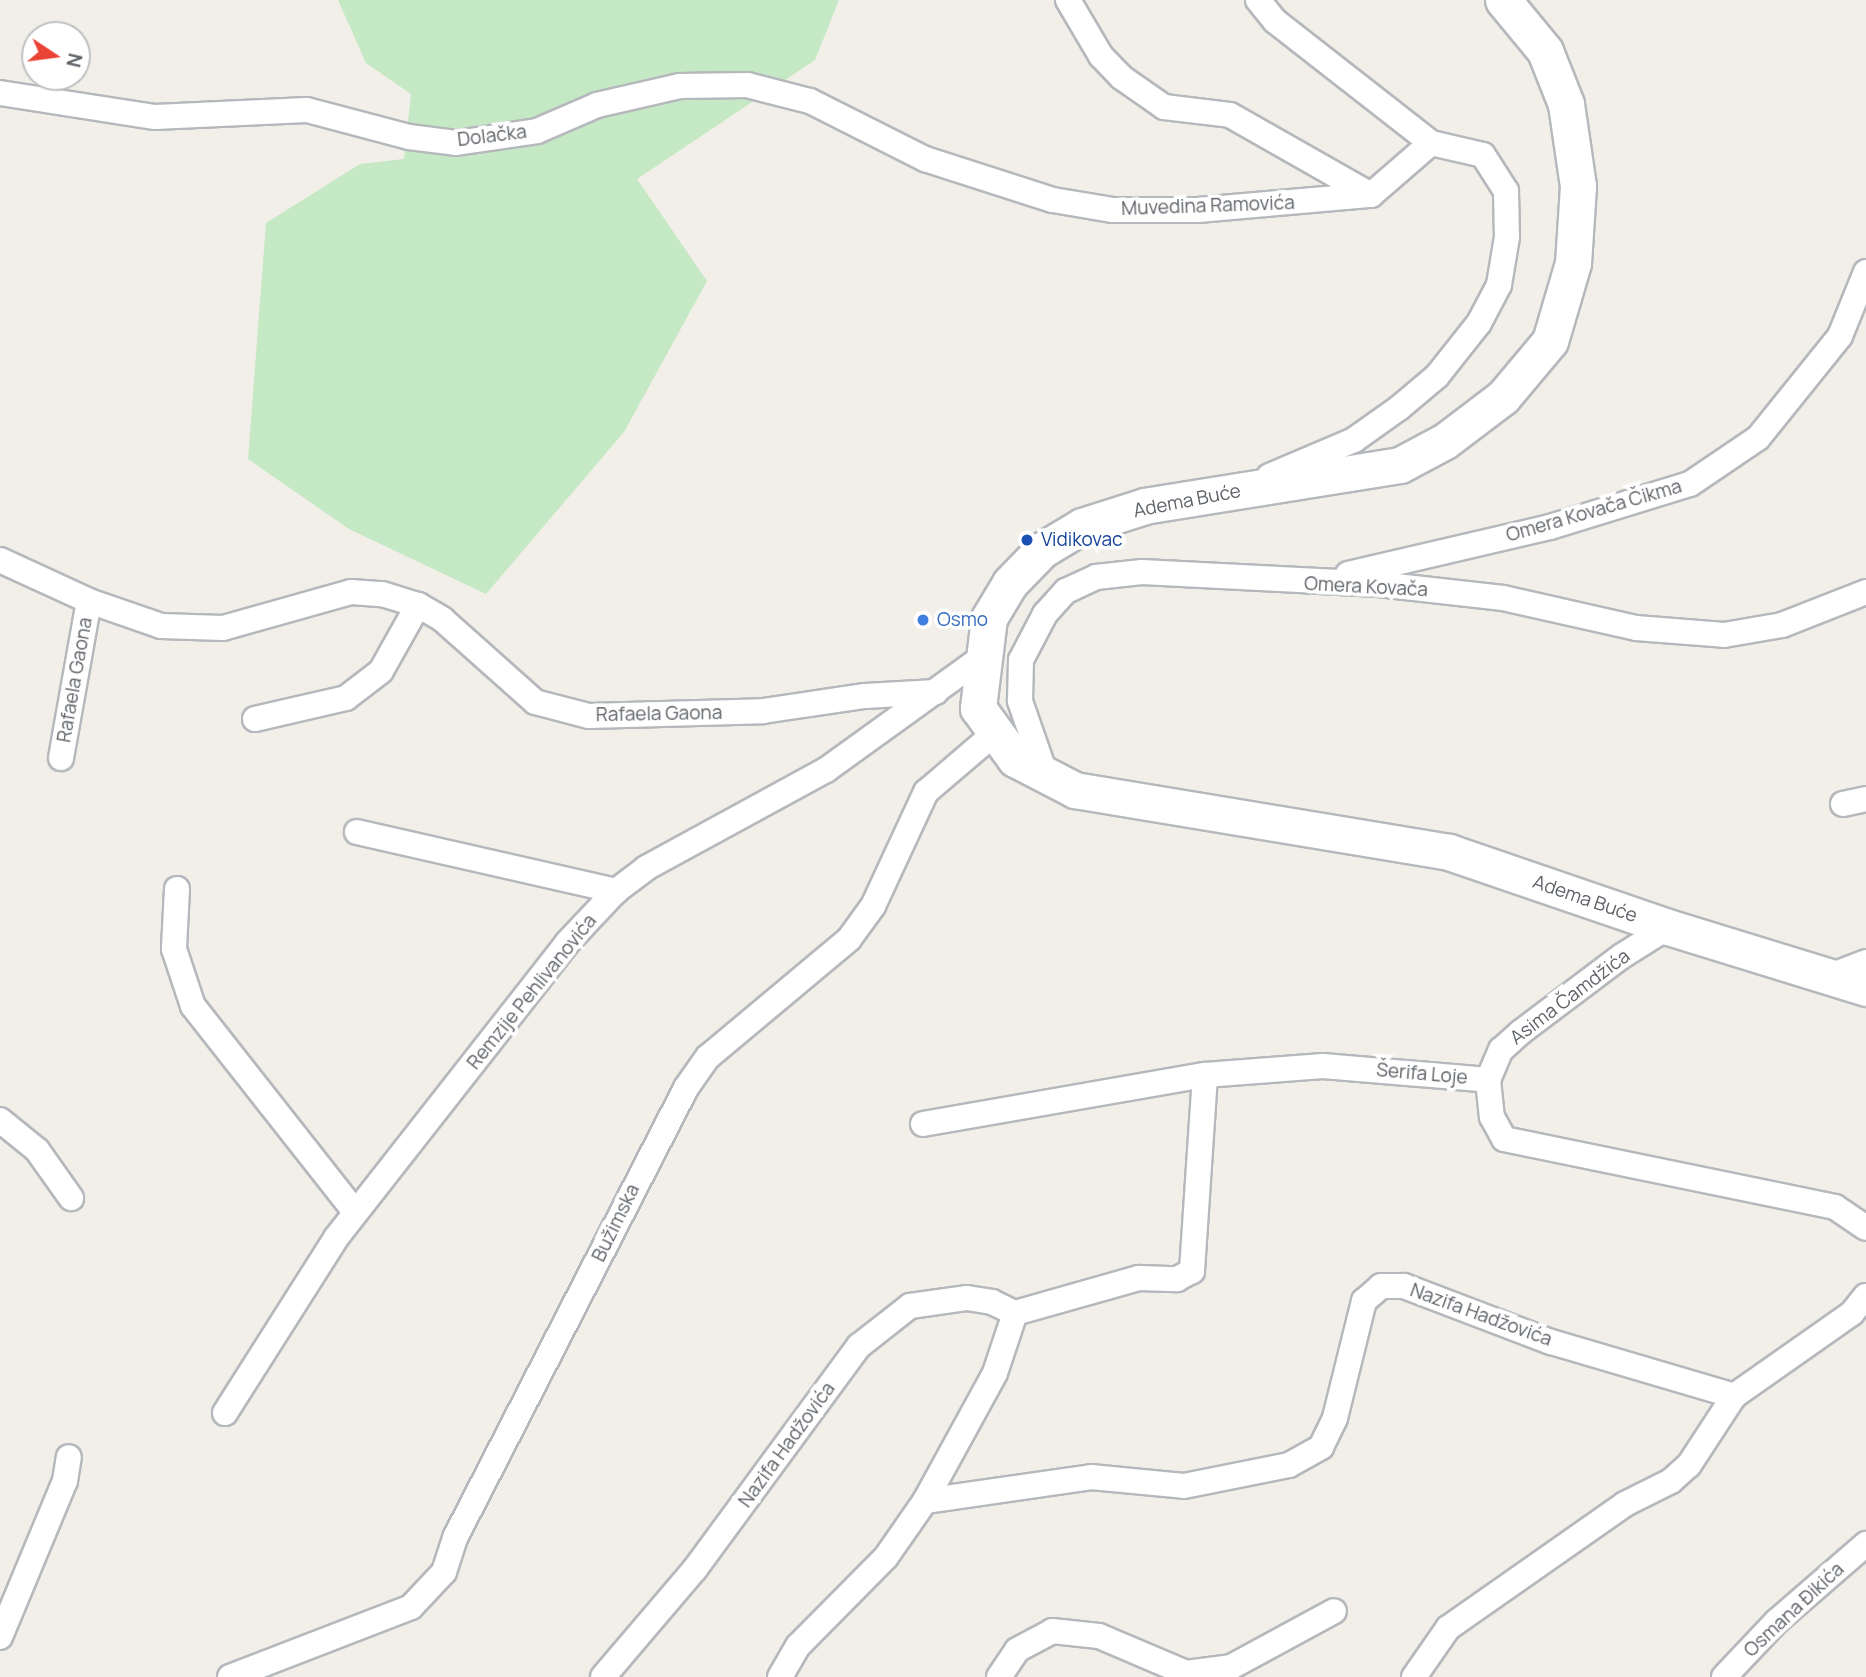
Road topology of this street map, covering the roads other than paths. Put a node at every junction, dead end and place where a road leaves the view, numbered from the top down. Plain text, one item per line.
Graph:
1 (1068, 0) edge
2 (1258, 0) edge
3 (1503, 0) edge
4 (0, 93) edge
5 (1431, 143) junction
6 (925, 159) joint
7 (1371, 195) junction
8 (1866, 272) edge
9 (1233, 491) junction
10 (0, 560) edge
11 (1306, 584) junction
12 (1866, 592) edge
13 (89, 601) junction
14 (418, 605) junction
15 (980, 660) junction
16 (936, 692) junction
17 (255, 719) dead end
18 (994, 734) junction
19 (61, 758) dead end
20 (1047, 779) junction
21 (357, 832) dead end
22 (177, 889) dead end
23 (616, 891) junction
24 (1668, 928) junction
25 (1866, 962) edge
26 (1830, 976) junction
27 (1866, 988) edge
28 (1205, 1075) junction
29 (1488, 1080) junction
30 (0, 1120) edge
31 (923, 1124) dead end
32 (71, 1198) dead end
33 (355, 1212) junction
34 (1866, 1228) edge
35 (1866, 1296) edge
36 (1015, 1313) junction
37 (1734, 1396) junction
38 (225, 1413) dead end
39 (69, 1457) dead end
40 (925, 1501) junction
41 (1866, 1544) edge
42 (1334, 1611) dead end
43 (0, 1637) edge
44 (230, 1677) edge
45 (603, 1677) edge
46 (780, 1677) edge
47 (999, 1677) edge
48 (1415, 1677) edge
49 (1724, 1677) edge

1 - 7 street
2 - 5 street
3 - 9 street, Adema Buće
4 - 6 street, Dolačka
5 - 7 street
5 - 9 street
6 - 7 street, Muvedina Ramovića
8 - 11 street, Omera Kovača Čikma
9 - 15 street, Adema Buće
10 - 13 street, Rafaela Gaona
11 - 12 street, Omera Kovača
11 - 20 street, Omera Kovača
13 - 14 street, Rafaela Gaona
13 - 19 street, Rafaela Gaona
14 - 16 street, Rafaela Gaona
14 - 17 street
15 - 16 street, Remzije Pehlivanovića
15 - 18 street, Adema Buće
16 - 23 street, Remzije Pehlivanovića
18 - 20 street, Adema Buće
18 - 44 street, Bužimska
20 - 24 street, Adema Buće
21 - 23 street
22 - 33 street
23 - 33 street, Remzije Pehlivanovića
24 - 26 street, Adema Buće
24 - 29 street, Asima Čamdžića
25 - 26 street
26 - 27 street, Adema Buće
28 - 29 street, Šerifa Loje
28 - 31 street, Šerifa Loje
28 - 36 street
29 - 34 street, Šerifa Loje
30 - 32 street
33 - 38 street, Remzije Pehlivanovića
35 - 37 street
36 - 40 street
36 - 45 street, Nazifa Hadžovića
37 - 40 street, Nazifa Hadžovića
37 - 48 street
39 - 43 street
40 - 46 street
41 - 49 street, Osmana Đikića
42 - 47 street

